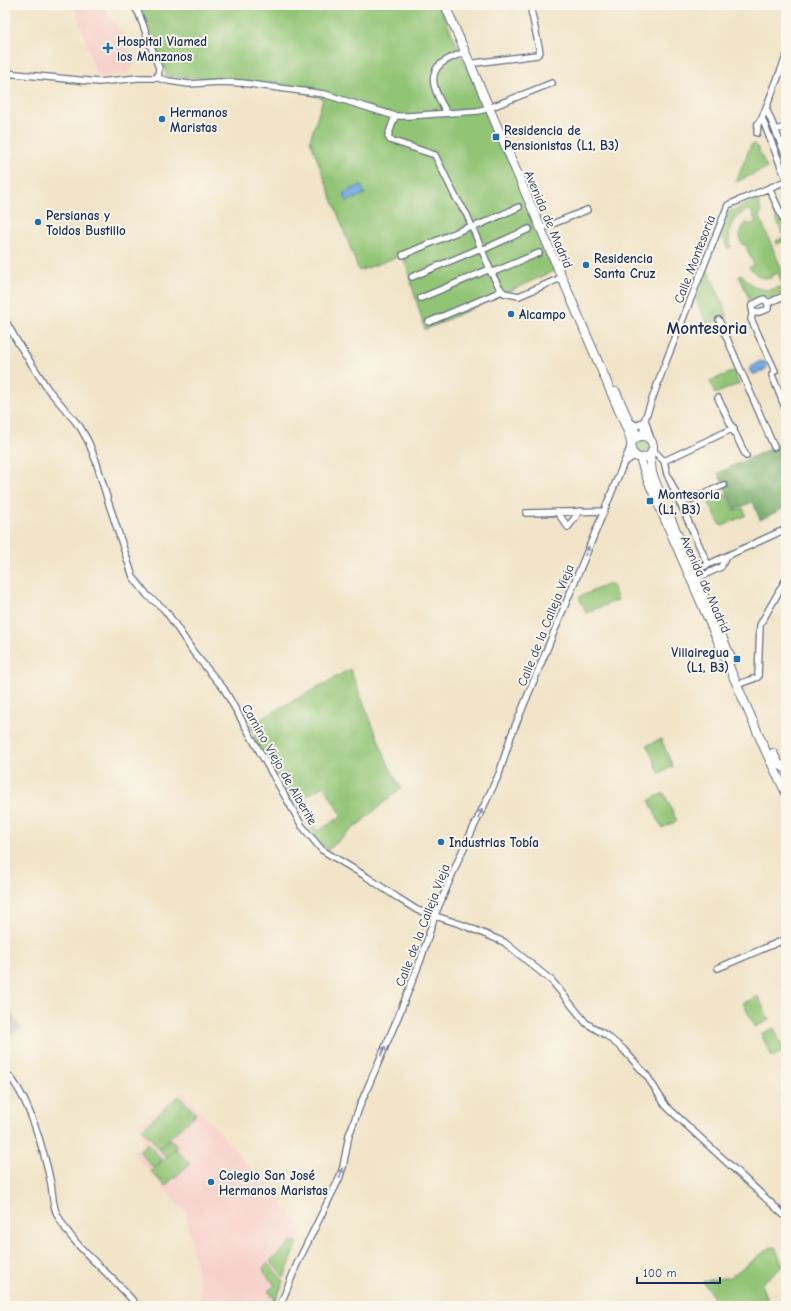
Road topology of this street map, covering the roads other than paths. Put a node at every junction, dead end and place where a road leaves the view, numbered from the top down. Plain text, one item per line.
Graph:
1 (134, 5) edge
2 (445, 5) edge
3 (450, 5) edge
4 (530, 5) edge
5 (465, 52) junction
6 (786, 57) edge
7 (475, 63) junction
8 (5, 74) edge
9 (158, 78) junction
10 (552, 82) dead end
11 (491, 107) junction
12 (766, 108) junction
13 (447, 114) junction
14 (395, 116) junction
15 (762, 118) junction
16 (786, 127) edge
17 (776, 130) junction
18 (757, 133) dead end
19 (786, 156) edge
20 (786, 180) edge
21 (769, 188) junction
22 (519, 207) dead end
23 (587, 210) dead end
24 (786, 225) edge
25 (472, 227) junction
26 (545, 227) junction
27 (529, 229) dead end
28 (481, 249) junction
29 (539, 253) dead end
30 (402, 255) dead end
31 (490, 271) junction
32 (412, 277) dead end
33 (562, 278) junction
34 (502, 291) junction
35 (786, 295) edge
36 (421, 298) dead end
37 (768, 303) junction
38 (753, 311) junction
39 (5, 320) edge
40 (720, 320) dead end
41 (429, 322) dead end
42 (718, 398) dead end
43 (786, 409) edge
44 (628, 420) junction
45 (645, 420) junction
46 (734, 428) junction
47 (640, 436) junction
48 (651, 440) junction
49 (774, 447) dead end
50 (634, 451) junction
51 (651, 452) junction
52 (746, 456) dead end
53 (664, 461) junction
54 (724, 485) dead end
55 (680, 504) junction
56 (604, 511) junction
57 (557, 512) junction
58 (580, 512) junction
59 (526, 513) dead end
60 (786, 528) edge
61 (726, 557) junction
62 (708, 564) junction
63 (696, 575) junction
64 (786, 579) edge
65 (742, 684) junction
66 (786, 769) edge
67 (786, 774) edge
68 (785, 790) edge
69 (435, 916) junction
70 (786, 939) edge
71 (718, 968) dead end
72 (5, 1072) edge
73 (786, 1217) edge
74 (137, 1306) edge
75 (280, 1306) edge

1 - 9 street
2 - 5 main road, Avenida de Madrid
3 - 7 main road, Avenida de Madrid
4 - 7 street
5 - 11 main road, Avenida de Madrid
5 - 13 street
6 - 12 street
7 - 11 main road, Avenida de Madrid
8 - 9 street
9 - 14 street
10 - 11 street
11 - 13 street
11 - 26 main road, Avenida de Madrid
11 - 33 main road, Avenida de Madrid
12 - 15 street
12 - 17 street
13 - 14 street
14 - 25 street
15 - 18 street
15 - 20 street
16 - 17 street
17 - 19 street
20 - 21 street, Calle Montesoria
21 - 24 street
21 - 45 street, Calle Montesoria
22 - 25 street
23 - 26 street
25 - 28 street
25 - 30 street
26 - 44 main road, Avenida de Madrid
27 - 28 street
28 - 31 street
28 - 32 street
29 - 31 street
31 - 34 street
31 - 36 street
33 - 34 street
33 - 50 main road, Avenida de Madrid
34 - 41 street
35 - 37 street
37 - 38 street
37 - 38 street
38 - 43 street
39 - 69 street, Camino Viejo de Alberite
40 - 49 street
42 - 46 street
44 - 45 street
44 - 47 main road, Avenida de Madrid
45 - 47 street, Calle Montesoria
45 - 48 street
46 - 52 street
46 - 53 street
47 - 48 main road
47 - 50 main road
48 - 51 main road
50 - 51 main road
50 - 56 street, Calle de la Calleja Vieja
50 - 68 main road, Avenida de Madrid
51 - 53 street
51 - 63 main road, Avenida de Madrid
53 - 55 street
54 - 55 street
55 - 62 street
56 - 58 street
69 -> 56 street, Calle de la Calleja Vieja
57 - 58 street
57 - 58 street
57 - 59 street
60 - 61 street
61 - 62 street
61 - 63 street
62 - 63 street
63 - 65 main road, Avenida de Madrid
64 - 65 street
65 - 66 main road, Avenida de Madrid
67 - 68 main road
69 - 73 street, Camino Viejo de Alberite
75 -> 69 street, Calle de la Calleja Vieja
70 - 71 street
72 - 74 street

